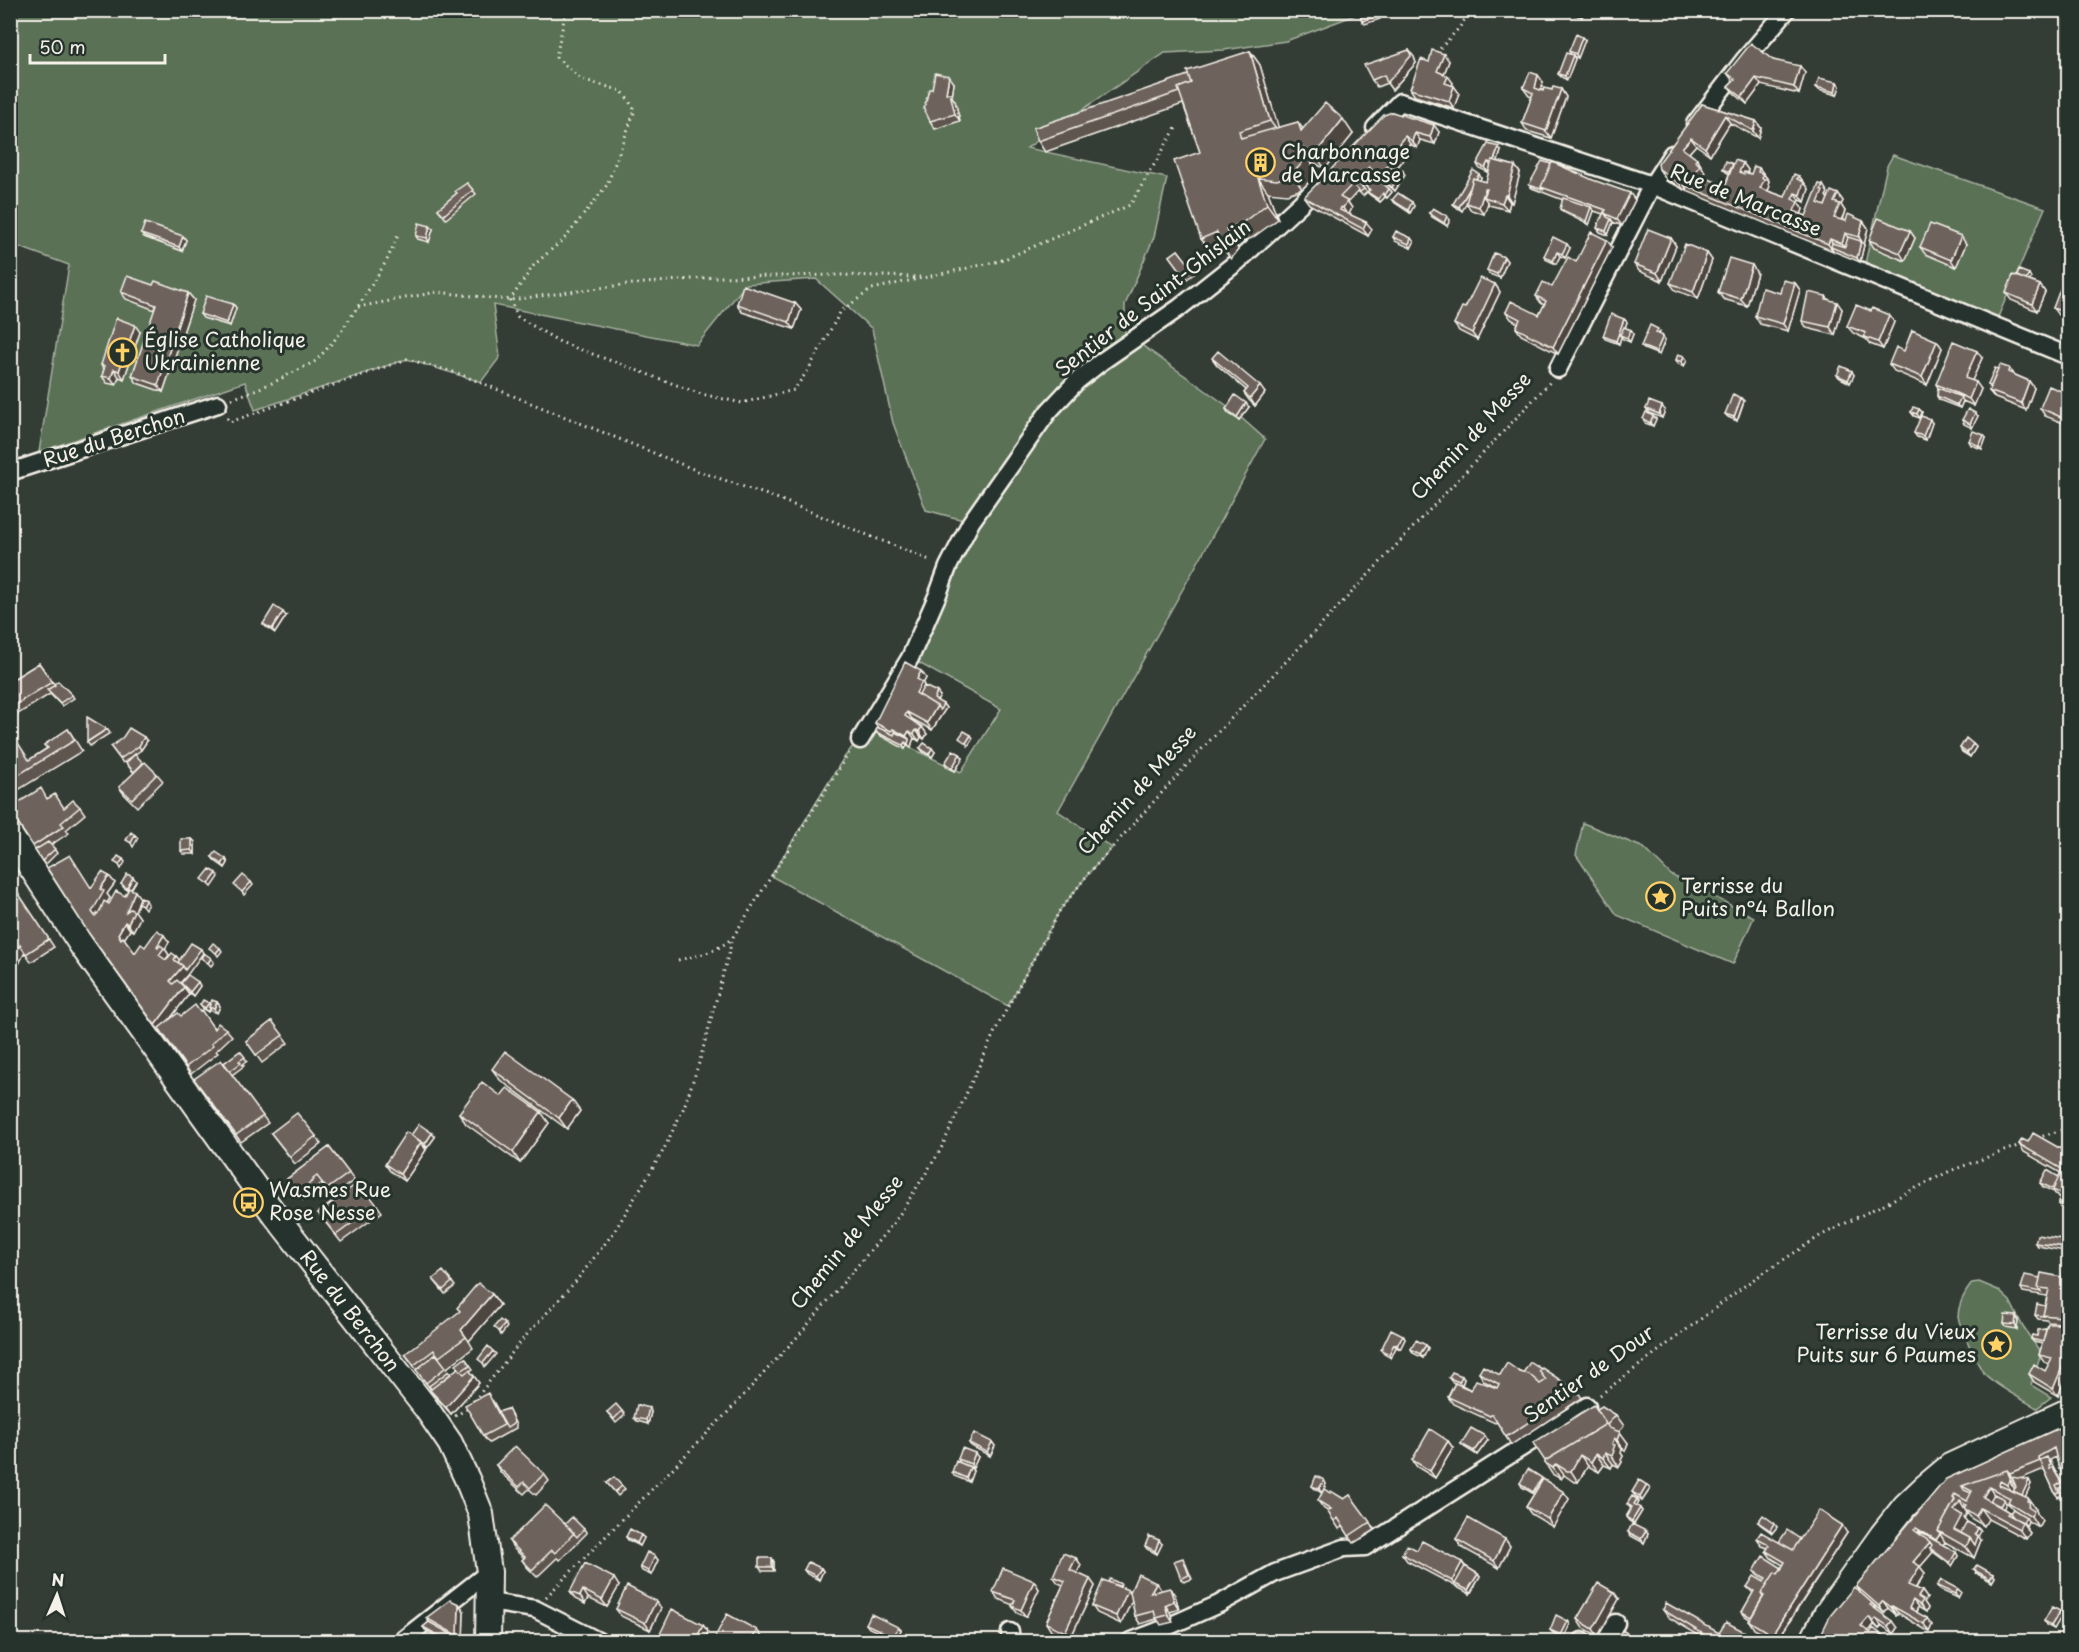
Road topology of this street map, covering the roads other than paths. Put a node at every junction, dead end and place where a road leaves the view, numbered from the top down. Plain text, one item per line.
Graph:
1 (1788, 10) edge
2 (1367, 136) edge
3 (1334, 170) edge
4 (1652, 185) junction
5 (2068, 356) edge
6 (1558, 369) road end
7 (218, 404) road end
8 (10, 472) edge
9 (860, 740) road end
10 (10, 835) edge
11 (1587, 1406) edge
12 (2068, 1411) edge
13 (489, 1572) junction
14 (489, 1602) junction
15 (1616, 1623) dead end
16 (400, 1641) edge
17 (488, 1641) edge
18 (600, 1641) edge
19 (1129, 1641) edge
20 (1605, 1641) edge
21 (1812, 1641) edge

1 - 4 street, Chemin de Messe
2 - 4 street, Rue de Marcasse
3 - 9 street, Sentier de Saint-Ghislain
4 - 5 street, Rue de Marcasse
4 - 6 street, Chemin de Messe
7 - 8 street, Rue du Berchon
10 - 13 street, Rue du Berchon
11 - 19 street, Sentier de Dour
12 - 21 street
13 - 14 street, Rue du Berchon
13 - 16 street
14 - 17 street, Rue du Berchon
14 - 18 street
15 - 20 street

